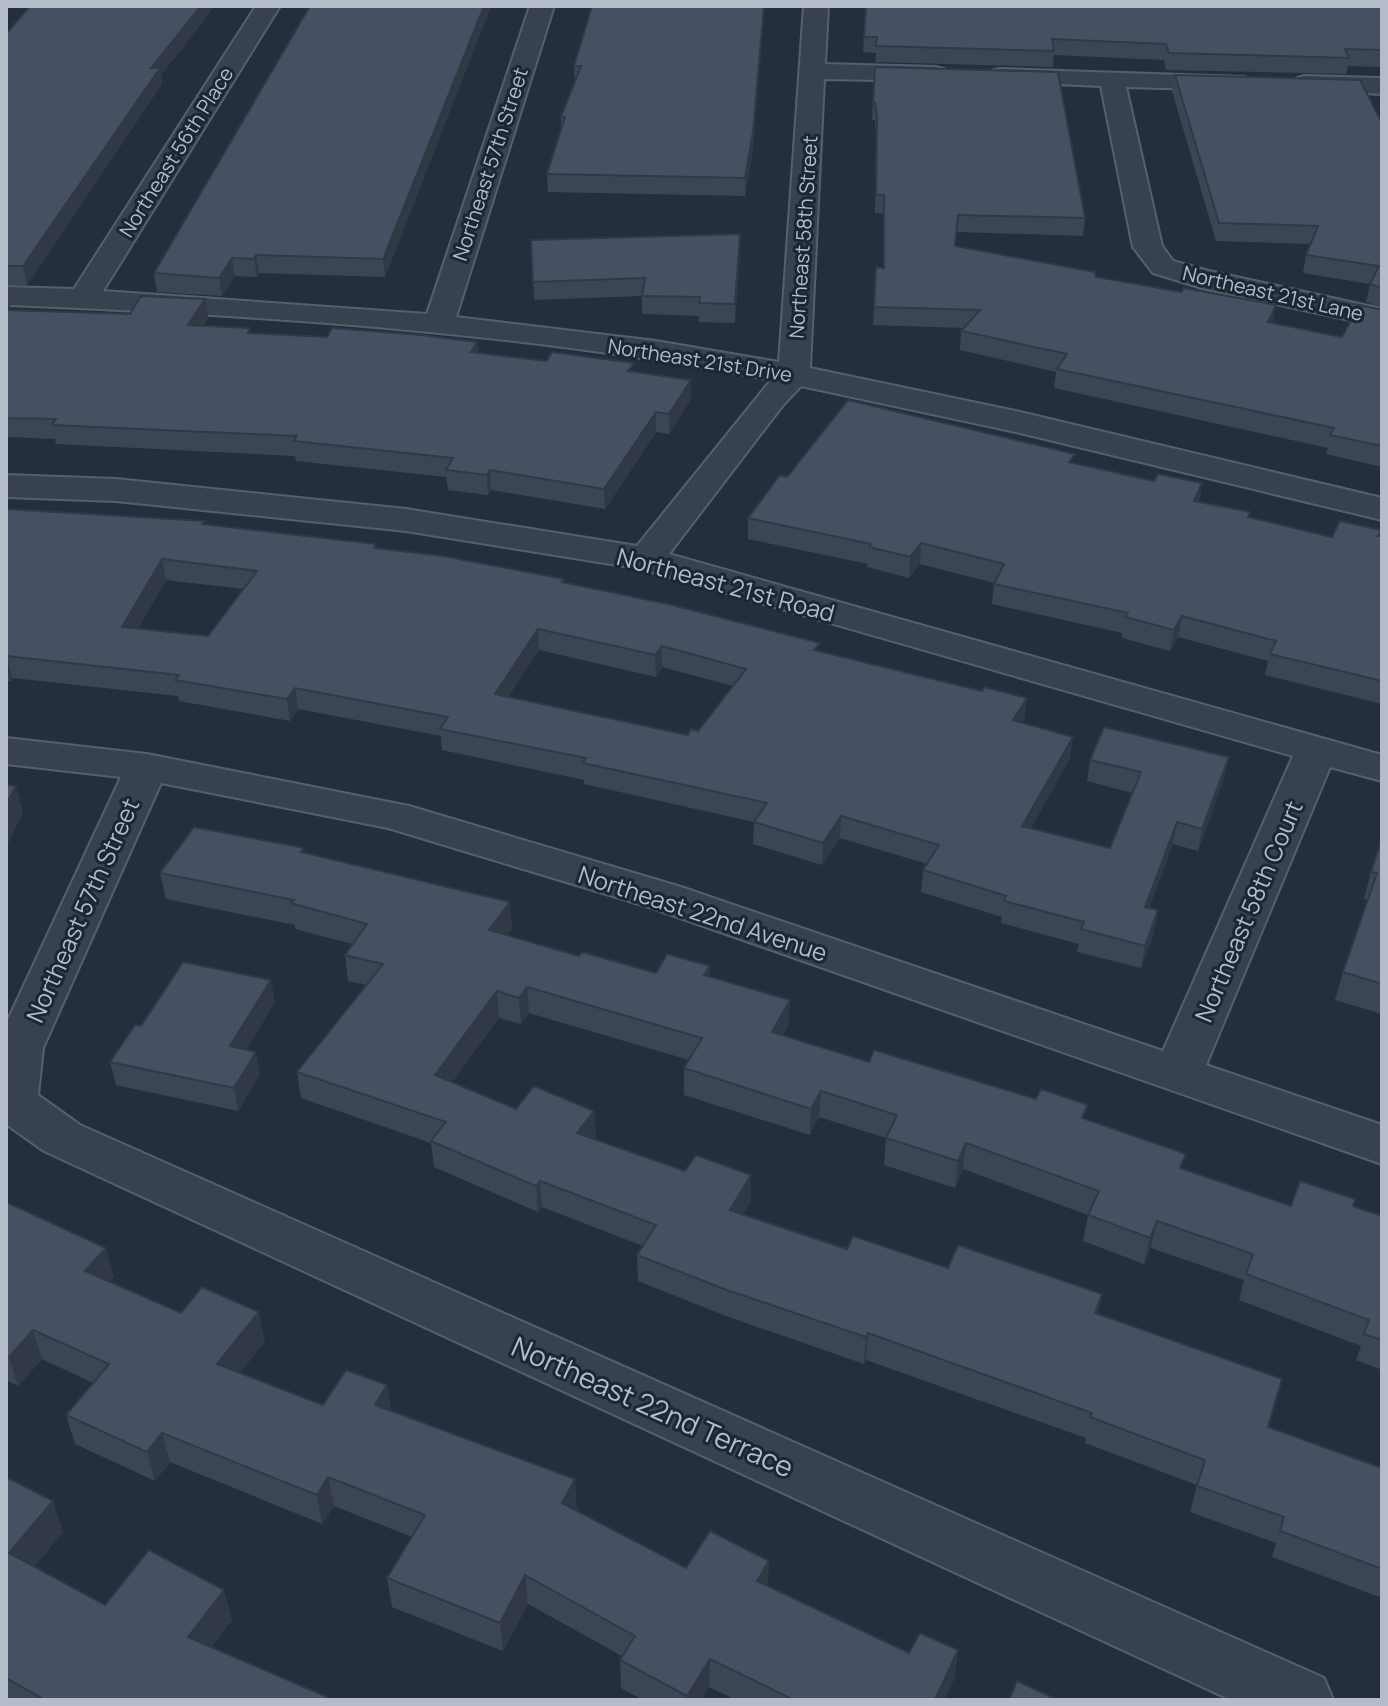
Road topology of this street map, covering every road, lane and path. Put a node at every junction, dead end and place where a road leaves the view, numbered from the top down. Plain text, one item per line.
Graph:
1 (268, 6) edge
2 (542, 6) edge
3 (816, 6) edge
4 (814, 71) junction
5 (1112, 79) junction
6 (1255, 82) edge
7 (1287, 83) edge
8 (1382, 86) edge
9 (6, 296) edge
10 (83, 299) junction
11 (1382, 318) edge
12 (439, 323) junction
13 (794, 375) junction
14 (6, 486) edge
15 (1382, 509) edge
16 (646, 559) junction
17 (1317, 749) junction
18 (6, 751) edge
19 (147, 767) junction
20 (1382, 768) edge
21 (1178, 1074) junction
22 (12, 1102) joint
23 (1382, 1145) edge
24 (1301, 1700) edge

1 - 10 street, Northeast 56th Place
2 - 12 street, Northeast 57th Street
3 - 4 street, Northeast 58th Street
4 - 5 street
4 - 13 street, Northeast 58th Street
5 - 6 street
5 - 11 street, Northeast 21st Lane
7 - 8 street
9 - 10 street, Northeast 21st Drive
10 - 12 street, Northeast 21st Drive
12 - 13 street, Northeast 21st Drive
13 - 15 street, Northeast 21st Drive
13 - 16 street
14 - 16 street, Northeast 21st Road
16 - 17 street, Northeast 21st Road
17 - 20 street, Northeast 21st Road
17 - 21 street, Northeast 58th Court
18 - 19 street, Northeast 22nd Avenue
19 - 21 street, Northeast 22nd Avenue
19 - 22 street, Northeast 57th Street
21 - 23 street, Northeast 22nd Avenue
22 - 24 street, Northeast 22nd Terrace

